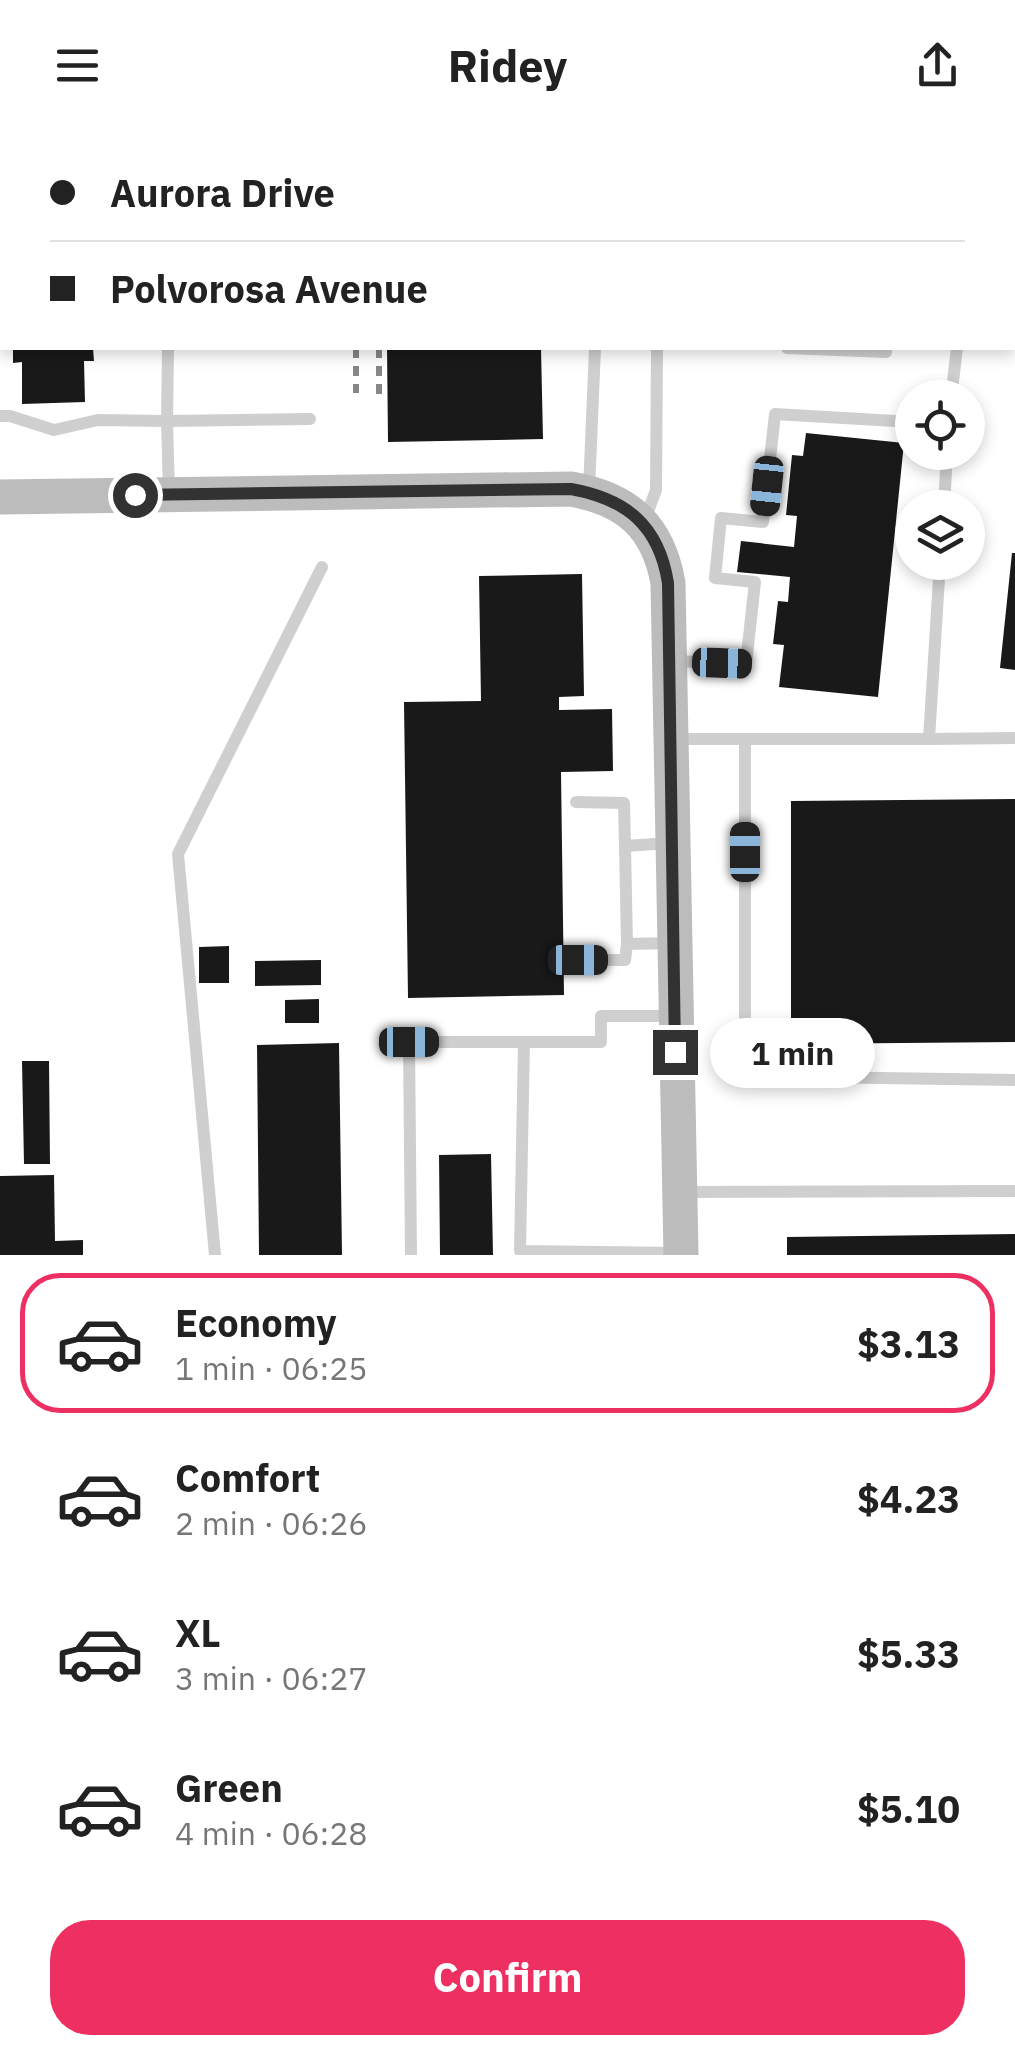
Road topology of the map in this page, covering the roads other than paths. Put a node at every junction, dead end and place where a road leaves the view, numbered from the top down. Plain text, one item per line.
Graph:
1 (168, 350) edge
2 (595, 350) edge
3 (657, 350) edge
4 (836, 350) edge
5 (886, 350) edge
6 (956, 350) edge
7 (953, 380) edge
8 (0, 416) edge
9 (310, 419) dead end
10 (167, 420) junction
11 (895, 421) edge
12 (588, 492) junction
13 (169, 494) junction
14 (0, 497) edge
15 (641, 523) junction
16 (322, 567) dead end
17 (939, 580) edge
18 (670, 661) junction
19 (1015, 738) edge
20 (670, 739) junction
21 (745, 739) junction
22 (929, 740) junction
23 (576, 802) dead end
24 (672, 842) junction
25 (625, 846) junction
26 (673, 943) junction
27 (626, 944) junction
28 (578, 960) dead end
29 (674, 1016) junction
30 (524, 1042) junction
31 (1015, 1080) edge
32 (1015, 1191) edge
33 (680, 1192) junction
34 (681, 1254) edge
35 (215, 1255) edge
36 (411, 1255) edge

1 - 10 lane
2 - 12 lane
3 - 15 lane
4 - 5 lane
6 - 7 lane
8 - 10 lane
9 - 10 lane
10 - 13 lane
11 - 18 lane
12 - 13 street
12 - 15 street
13 - 14 street
15 - 18 street
16 - 35 lane
17 - 22 lane
18 - 20 street
19 - 22 lane
20 - 21 lane
20 - 24 street
21 - 22 lane
21 - 31 lane
23 - 25 lane
24 - 25 lane
24 - 26 street
25 - 27 lane
26 - 27 lane
26 - 29 street
27 - 28 lane
29 - 30 lane
29 - 33 street
30 - 34 lane
30 - 36 lane
32 - 33 lane
33 - 34 street

